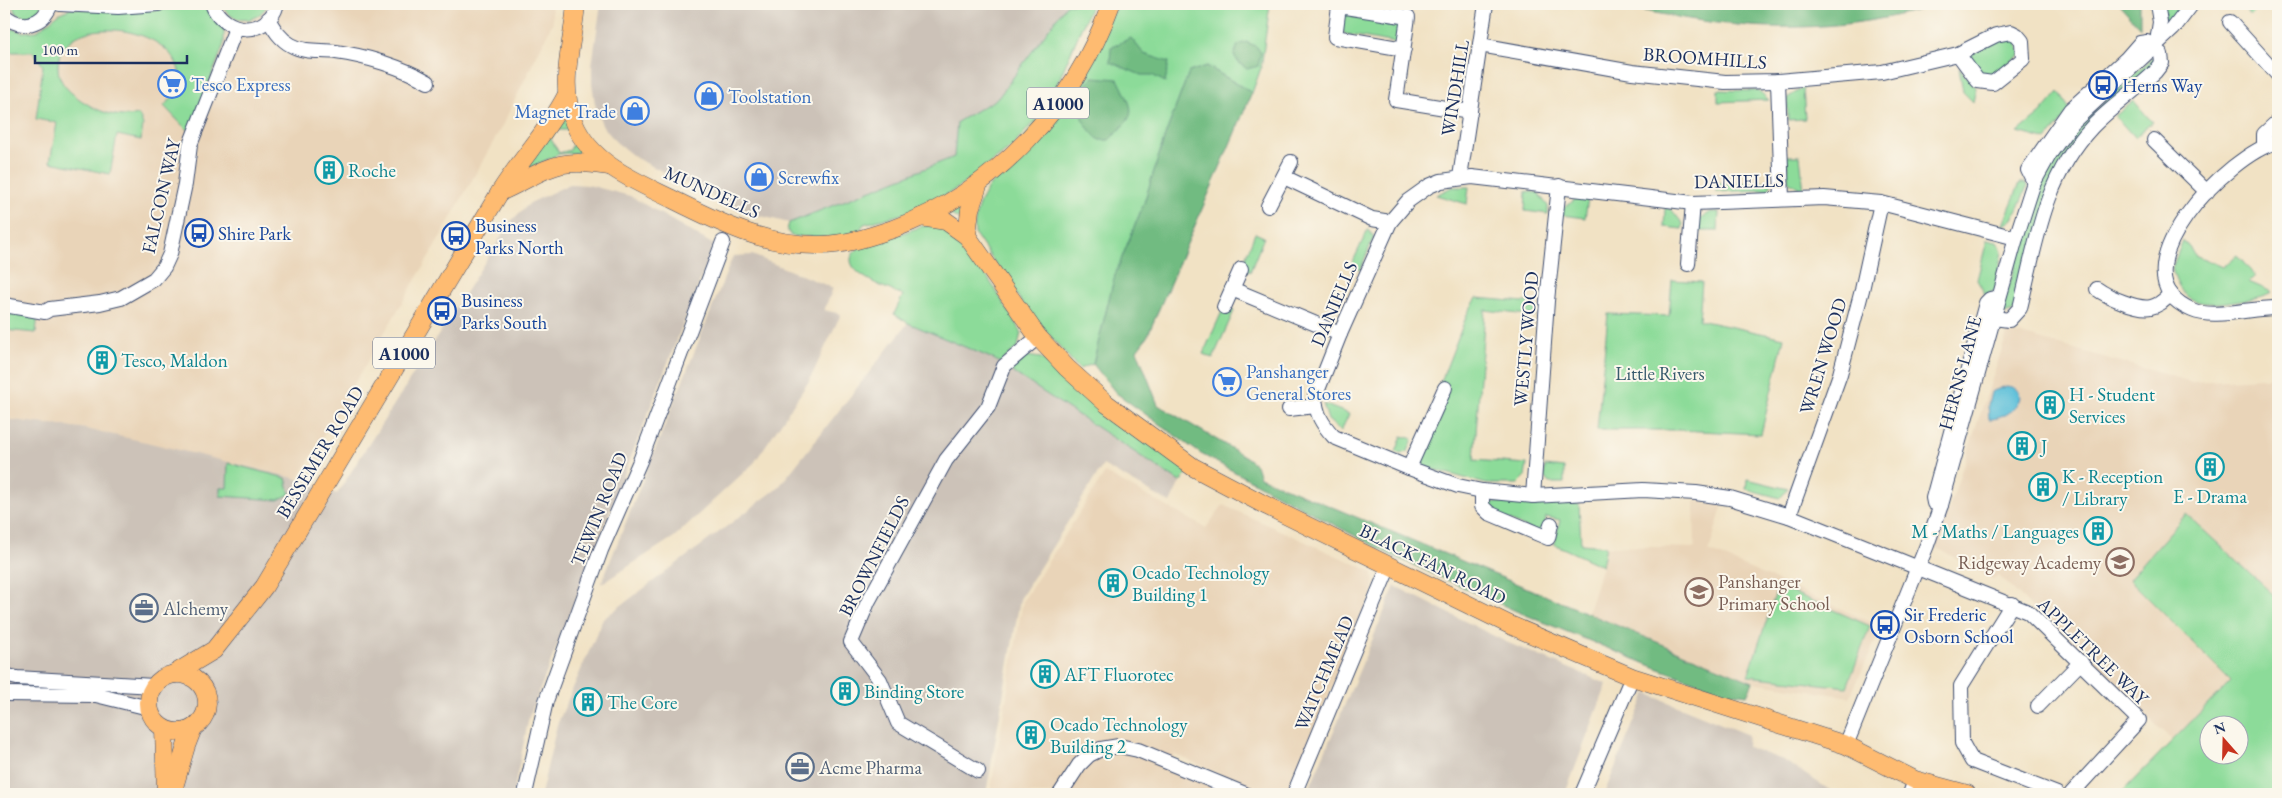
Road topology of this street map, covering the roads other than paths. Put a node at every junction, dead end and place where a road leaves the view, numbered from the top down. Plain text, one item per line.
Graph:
1 (50, 4) edge
2 (60, 4) edge
3 (158, 4) edge
4 (212, 4) edge
5 (277, 4) edge
6 (576, 4) edge
7 (1111, 4) edge
8 (1486, 4) edge
9 (2156, 4) edge
10 (2192, 4) edge
11 (4, 15) edge
12 (268, 19) junction
13 (2230, 22) dead end
14 (236, 28) junction
15 (1480, 45) junction
16 (2155, 45) junction
17 (1404, 50) junction
18 (1958, 54) junction
19 (2278, 75) edge
20 (428, 82) dead end
21 (1778, 82) junction
22 (566, 96) junction
23 (1470, 112) junction
24 (2278, 120) edge
25 (2154, 140) dead end
26 (2278, 142) edge
27 (2264, 146) junction
28 (1291, 162) dead end
29 (608, 166) junction
30 (1460, 177) junction
31 (1284, 178) junction
32 (979, 183) junction
33 (1559, 186) junction
34 (500, 192) junction
35 (2207, 192) junction
36 (1782, 199) junction
37 (1693, 203) junction
38 (1881, 203) junction
39 (1268, 206) dead end
40 (921, 217) junction
41 (714, 220) junction
42 (1390, 222) junction
43 (741, 232) junction
44 (967, 236) junction
45 (2016, 238) junction
46 (723, 242) junction
47 (1688, 264) dead end
48 (1241, 269) dead end
49 (1232, 289) junction
50 (2097, 290) dead end
51 (2171, 294) junction
52 (1999, 297) junction
53 (4, 305) edge
54 (1224, 307) dead end
55 (2278, 308) edge
56 (1994, 318) junction
57 (1340, 334) junction
58 (1038, 337) junction
59 (1445, 388) dead end
60 (1316, 406) junction
61 (1289, 409) dead end
62 (1409, 468) junction
63 (1482, 491) junction
64 (1532, 496) junction
65 (1941, 506) junction
66 (1789, 516) junction
67 (1552, 524) dead end
68 (1389, 566) junction
69 (1918, 569) junction
70 (2012, 604) junction
71 (214, 650) junction
72 (2081, 662) junction
73 (174, 674) junction
74 (4, 675) edge
75 (1632, 677) junction
76 (201, 685) junction
77 (154, 686) junction
78 (4, 694) edge
79 (2038, 706) dead end
80 (149, 708) junction
81 (193, 728) junction
82 (164, 729) junction
83 (1846, 745) junction
84 (978, 771) dead end
85 (1913, 787) edge
86 (166, 794) edge
87 (172, 794) edge
88 (525, 794) edge
89 (1060, 794) edge
90 (1244, 794) edge
91 (1294, 794) edge
92 (1582, 794) edge
93 (1967, 794) edge
94 (2057, 794) edge
95 (2071, 794) edge

1 - 11 street
2 - 3 street
4 - 14 street
5 - 12 street
6 - 22 main road, MUNDELLS / A1000
7 - 32 main road, MUNDELLS / A1000
8 - 15 street, WINDHILL
9 - 16 street
10 - 16 street
12 - 14 street
12 - 20 street
13 - 19 street
14 - 53 street, FALCON WAY
15 - 21 street, BROOMHILLS
15 - 23 street, WINDHILL
16 - 45 street, HERNS LANE
16 - 56 street
17 - 17 street
17 - 23 street
18 - 18 street, BROOMHILLS
18 - 21 street, BROOMHILLS
21 - 36 street
22 - 29 main road, MUNDELLS / A1000
22 - 34 main road, BESSEMER ROAD / A1000
23 - 30 street, WINDHILL
24 - 27 street
25 - 35 street
26 - 27 street
27 - 35 street
28 - 31 street
29 - 34 main road, A1000
29 - 41 main road, MUNDELLS / A1000
30 - 33 street, DANIELLS
30 - 42 street, DANIELLS
31 - 39 street
31 - 42 street
32 - 40 main road, MUNDELLS / A1000
32 - 44 main road
33 - 37 street, DANIELLS
33 - 64 street, WESTLY WOOD
34 - 71 main road, BESSEMER ROAD / A1000
35 - 51 street
36 - 37 street, DANIELLS
36 - 38 street, DANIELLS
37 - 47 street
38 - 45 street, DANIELLS
38 - 66 street, WREN WOOD
40 - 43 main road, MUNDELLS / A1000
40 - 44 main road, BLACK FAN ROAD
41 - 43 main road, MUNDELLS / A1000
41 - 46 street
42 - 57 street, DANIELLS
43 - 46 street
44 - 58 main road, BLACK FAN ROAD
45 - 52 street, HERNS LANE
46 - 88 street, TEWIN ROAD
48 - 49 street
49 - 54 street
49 - 57 street
50 - 51 street
51 - 55 street
52 - 56 street, HERNS LANE
52 - 65 street
56 - 65 street, HERNS LANE
57 - 60 street, DANIELLS
58 - 68 main road, BLACK FAN ROAD
58 - 84 street, BROWNFIELDS
59 - 62 street
60 - 61 street
60 - 62 street
62 - 63 street
63 - 64 street
63 - 67 street
64 - 66 street
65 - 69 street, HERNS LANE
66 - 69 street
68 - 75 main road, BLACK FAN ROAD
68 - 91 street, WATCHMEAD
69 - 70 street, APPLETREE WAY
69 - 83 street, HERNS LANE
70 - 72 street, APPLETREE WAY
70 - 94 street, APPLETREE WAY
71 - 73 main road, BESSEMER ROAD / A1000
71 - 76 main road, BESSEMER ROAD / A1000
72 - 79 street
72 - 95 street, APPLETREE WAY
73 - 76 main road
73 - 77 main road, A1000
74 - 77 street
75 - 83 main road, BLACK FAN ROAD
75 - 92 street
76 - 81 main road
77 - 80 main road
78 - 80 street
80 - 82 main road
81 - 82 main road
81 - 87 main road
82 - 86 main road
83 - 85 main road, BLACK FAN ROAD
85 - 93 main road, BLACK FAN ROAD
89 - 90 street

